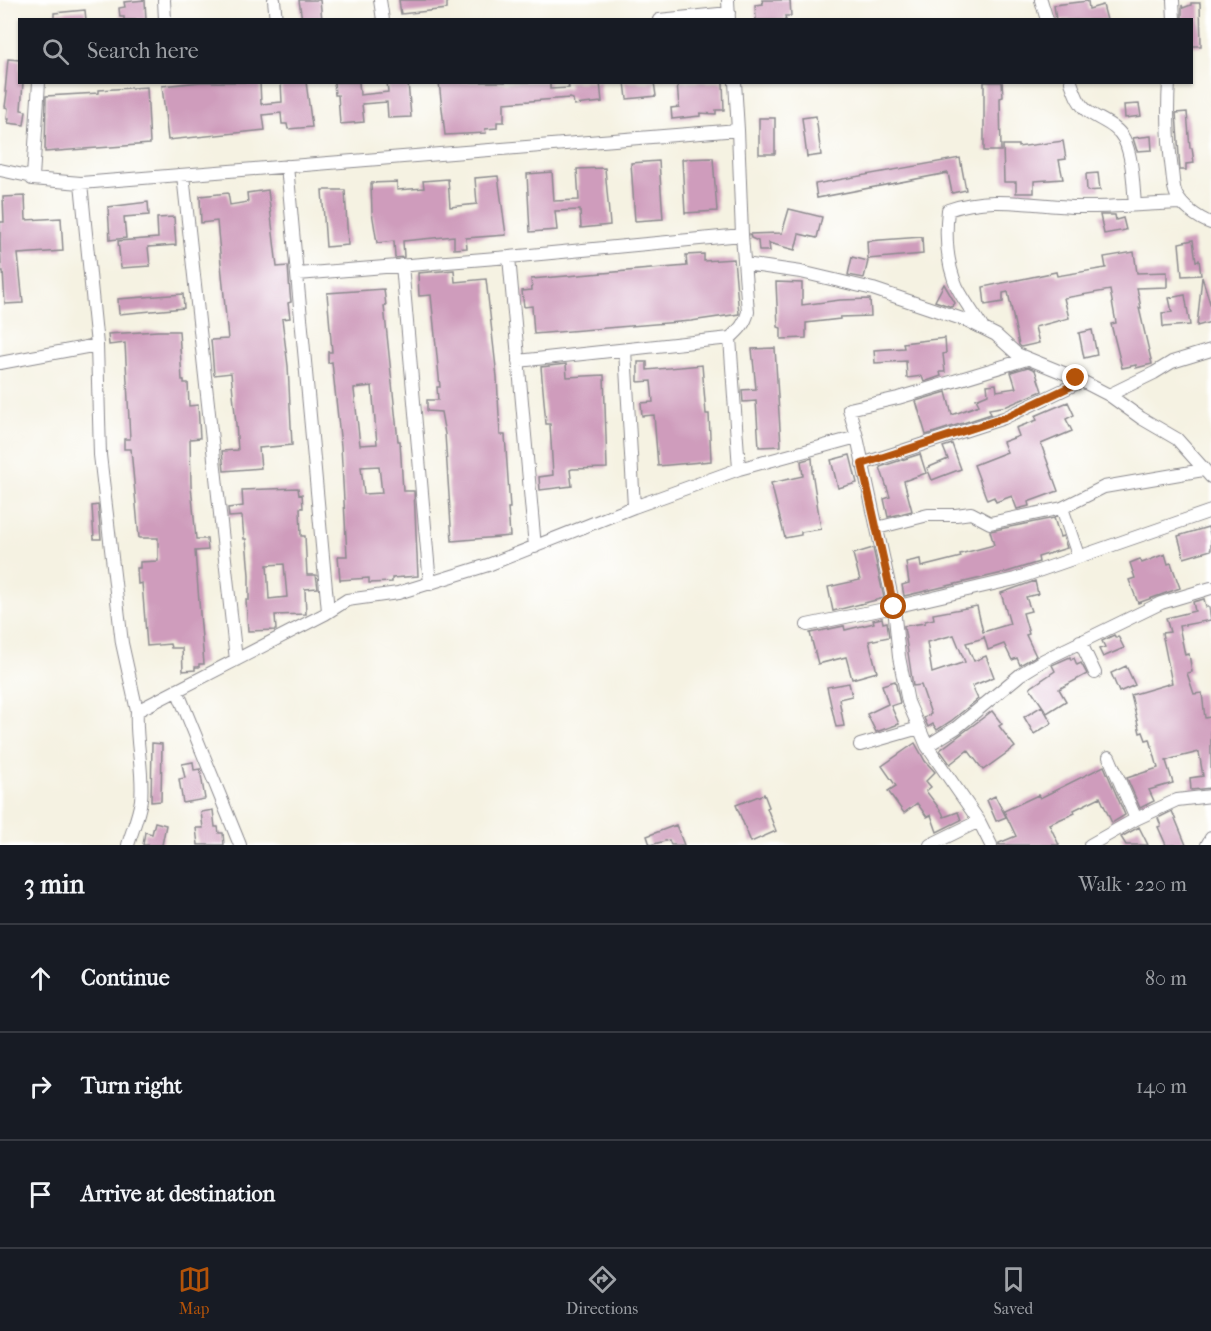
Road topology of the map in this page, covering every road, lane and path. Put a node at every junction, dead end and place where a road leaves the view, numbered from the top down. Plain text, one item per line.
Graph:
1 (164, 0) edge
2 (274, 0) edge
3 (380, 0) edge
4 (728, 0) edge
5 (1041, 0) edge
6 (1173, 0) edge
7 (729, 16) edge
8 (165, 18) edge
9 (276, 18) edge
10 (382, 18) edge
11 (694, 18) edge
12 (1046, 18) edge
13 (1174, 18) edge
14 (39, 84) edge
15 (735, 84) edge
16 (1072, 84) edge
17 (1170, 84) edge
18 (738, 130) junction
19 (287, 166) junction
20 (0, 170) edge
21 (183, 175) junction
22 (33, 177) junction
23 (81, 183) junction
24 (1182, 203) junction
25 (1135, 204) junction
26 (1211, 223) edge
27 (742, 235) junction
28 (509, 257) junction
29 (745, 264) junction
30 (402, 265) junction
31 (298, 274) junction
32 (982, 328) junction
33 (730, 338) junction
34 (97, 345) junction
35 (625, 350) junction
36 (1211, 350) edge
37 (1027, 358) junction
38 (519, 361) junction
39 (0, 363) edge
40 (1082, 381) junction
41 (1109, 395) junction
42 (857, 437) junction
43 (862, 464) junction
44 (739, 469) junction
45 (1209, 474) edge
46 (634, 507) junction
47 (1062, 508) junction
48 (1211, 511) edge
49 (877, 528) junction
50 (535, 546) junction
51 (1078, 555) junction
52 (430, 584) junction
53 (1211, 588) edge
54 (894, 607) junction
55 (328, 611) junction
56 (807, 625) dead end
57 (1080, 641) junction
58 (236, 660) junction
59 (1095, 673) dead end
60 (177, 690) junction
61 (137, 711) junction
62 (919, 728) junction
63 (860, 745) dead end
64 (927, 746) junction
65 (1108, 757) dead end
66 (1211, 796) edge
67 (1136, 819) junction
68 (979, 821) junction
69 (1211, 838) edge
70 (128, 845) edge
71 (240, 845) edge
72 (930, 845) edge
73 (991, 845) edge
74 (1090, 845) edge
75 (1208, 845) edge

1 - 8 street
2 - 9 street
3 - 10 street
4 - 7 street
5 - 12 street
6 - 13 street
7 - 11 street
14 - 22 street
15 - 18 street
16 - 25 street
17 - 24 street
18 - 19 street
18 - 27 street
19 - 21 street
19 - 31 street
20 - 22 street
21 - 23 street
21 - 58 street
22 - 23 street
23 - 34 street
24 - 25 street
24 - 26 street
25 - 32 street
27 - 28 street
27 - 29 street
28 - 30 street
28 - 38 street
29 - 32 street
29 - 33 street
30 - 31 street
30 - 52 street
31 - 55 street
32 - 37 street
33 - 35 street
33 - 44 street
34 - 39 street
34 - 61 street
35 - 38 street
35 - 46 street
36 - 41 street
37 - 40 street
37 - 42 street
38 - 50 street
40 - 41 street
40 - 43 street
41 - 45 street
42 - 43 street
42 - 44 street
43 - 49 street
44 - 46 street
45 - 47 street
46 - 50 street
47 - 49 street
47 - 51 street
48 - 51 street
49 - 54 street
50 - 52 street
51 - 54 street
52 - 55 street
53 - 57 street
54 - 56 street
54 - 62 street
55 - 58 street
57 - 59 street
57 - 64 street
58 - 60 street
60 - 61 street
60 - 71 street
61 - 70 street
62 - 63 street
62 - 64 street
64 - 68 street
65 - 67 street
66 - 67 street
67 - 74 street
68 - 72 street
68 - 73 street
69 - 75 street

